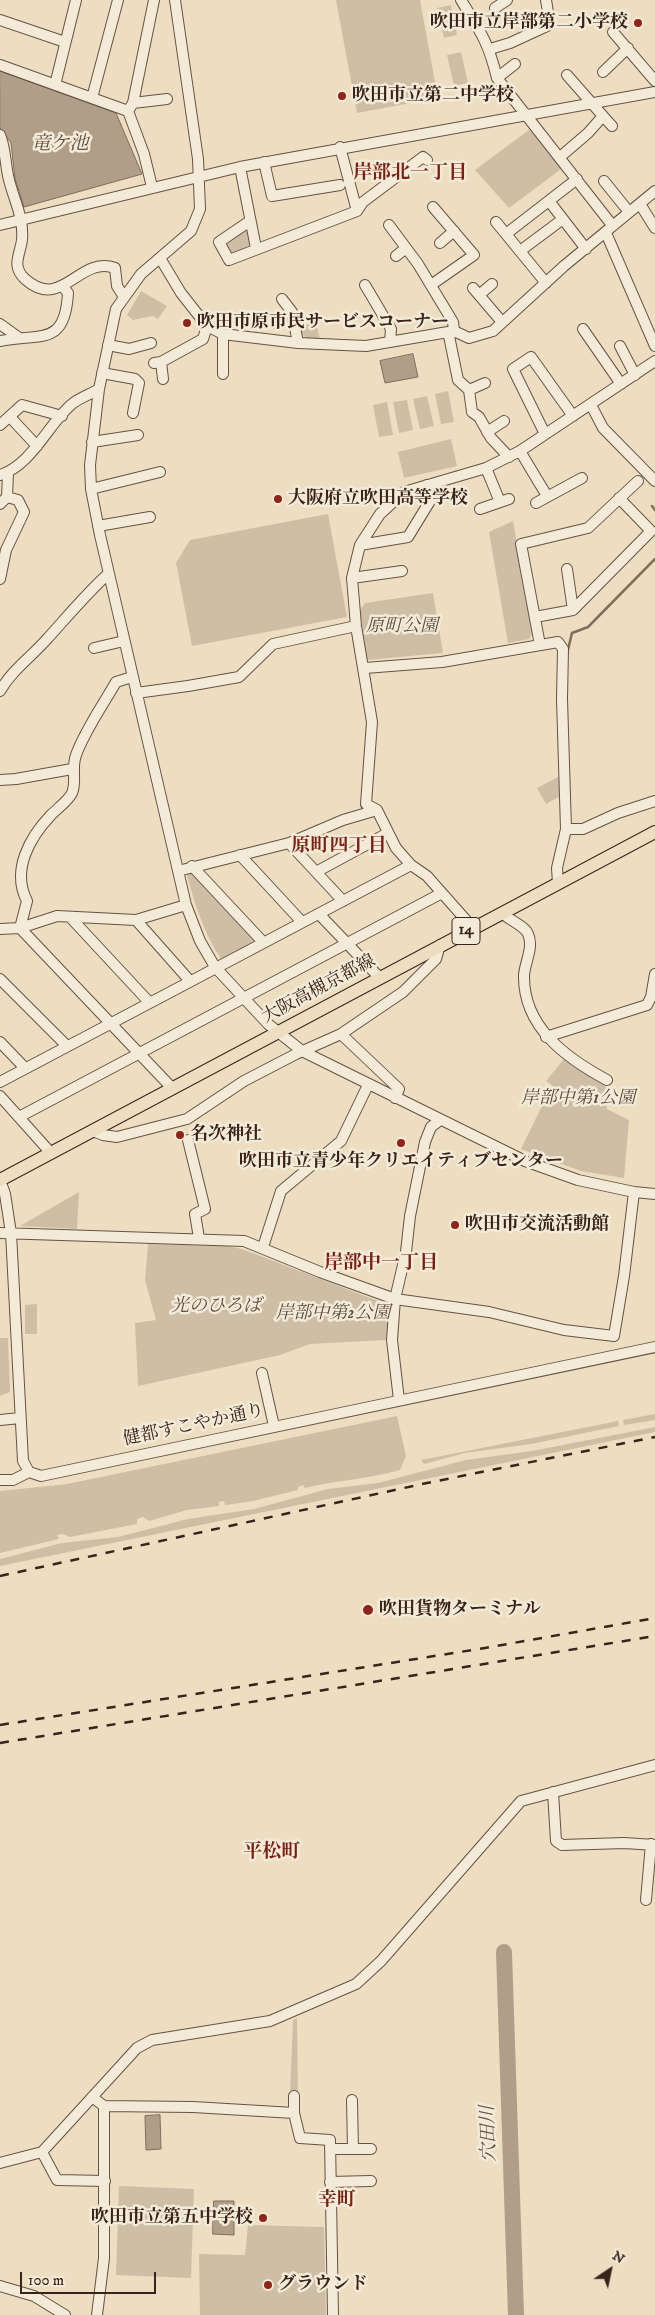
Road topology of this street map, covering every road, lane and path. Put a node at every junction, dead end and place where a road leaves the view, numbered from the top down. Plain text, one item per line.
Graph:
1 (76, 0) edge
2 (118, 0) edge
3 (154, 0) edge
4 (175, 0) edge
5 (462, 0) edge
6 (546, 0) edge
7 (0, 20) edge
8 (613, 32) dead end
9 (65, 42) junction
10 (628, 48) junction
11 (490, 49) junction
12 (515, 64) dead end
13 (0, 65) edge
14 (603, 72) dead end
15 (497, 78) junction
16 (655, 81) edge
17 (569, 82) dead end
18 (55, 85) junction
19 (655, 92) edge
20 (92, 98) junction
21 (167, 99) dead end
22 (591, 102) junction
23 (131, 107) junction
24 (526, 113) junction
25 (603, 116) junction
26 (612, 126) dead end
27 (0, 135) edge
28 (340, 147) junction
29 (560, 156) junction
30 (427, 160) dead end
31 (264, 162) junction
32 (240, 167) junction
33 (198, 177) junction
34 (577, 179) junction
35 (604, 180) dead end
36 (340, 185) dead end
37 (152, 187) junction
38 (655, 191) edge
39 (548, 201) junction
40 (640, 204) junction
41 (433, 207) dead end
42 (357, 211) junction
43 (629, 212) junction
44 (562, 219) junction
45 (21, 220) junction
46 (250, 221) junction
47 (496, 222) dead end
48 (389, 224) dead end
49 (0, 225) edge
50 (655, 228) edge
51 (609, 229) junction
52 (454, 231) junction
53 (506, 234) junction
54 (440, 243) dead end
55 (256, 248) junction
56 (406, 248) junction
57 (586, 249) junction
58 (520, 251) junction
59 (396, 256) dead end
60 (160, 258) junction
61 (546, 283) junction
62 (492, 284) dead end
63 (365, 285) dead end
64 (431, 285) junction
65 (63, 287) junction
66 (124, 297) junction
67 (282, 299) dead end
68 (502, 322) junction
69 (0, 324) edge
70 (207, 326) junction
71 (583, 329) dead end
72 (454, 330) junction
73 (223, 334) junction
74 (18, 337) junction
75 (0, 341) edge
76 (390, 342) junction
77 (152, 343) dead end
78 (298, 343) junction
79 (108, 345) junction
80 (620, 346) dead end
81 (655, 346) edge
82 (655, 361) edge
83 (102, 373) junction
84 (223, 374) dead end
85 (635, 375) junction
86 (163, 379) dead end
87 (485, 383) dead end
88 (621, 384) junction
89 (99, 389) junction
90 (469, 390) junction
91 (591, 405) junction
92 (134, 413) dead end
93 (62, 416) junction
94 (573, 416) junction
95 (10, 417) junction
96 (504, 421) dead end
97 (0, 425) edge
98 (487, 432) junction
99 (546, 434) junction
100 (138, 435) dead end
101 (92, 442) junction
102 (38, 446) junction
103 (520, 451) junction
104 (509, 457) junction
105 (486, 468) junction
106 (160, 472) dead end
107 (4, 474) edge
108 (582, 478) dead end
109 (638, 481) dead end
110 (655, 481) edge
111 (427, 485) junction
112 (91, 489) junction
113 (548, 496) junction
114 (619, 498) junction
115 (3, 500) edge
116 (536, 502) dead end
117 (480, 510) dead end
118 (150, 517) dead end
119 (98, 526) junction
120 (360, 545) junction
121 (567, 569) dead end
122 (402, 571) dead end
123 (108, 574) junction
124 (0, 577) edge
125 (352, 578) junction
126 (573, 610) junction
127 (535, 617) junction
128 (356, 626) junction
129 (124, 641) junction
130 (540, 645) junction
131 (94, 648) dead end
132 (365, 668) junction
133 (4, 676) edge
134 (132, 677) junction
135 (0, 691) edge
136 (136, 692) junction
137 (72, 769) junction
138 (0, 780) edge
139 (655, 800) edge
140 (376, 810) junction
141 (566, 829) junction
142 (655, 832) edge
143 (388, 833) junction
144 (289, 843) junction
145 (240, 855) junction
146 (411, 865) junction
147 (192, 866) junction
148 (178, 871) junction
149 (316, 872) junction
150 (558, 883) junction
151 (442, 893) junction
152 (343, 901) junction
153 (186, 905) junction
154 (502, 913) junction
155 (319, 914) junction
156 (70, 917) junction
157 (136, 920) junction
158 (302, 922) junction
159 (20, 928) junction
160 (473, 928) junction
161 (0, 929) edge
162 (263, 942) junction
163 (348, 943) junction
164 (440, 946) junction
165 (215, 967) junction
166 (655, 975) edge
167 (380, 978) junction
168 (0, 979) edge
169 (190, 981) junction
170 (244, 997) junction
171 (149, 1002) junction
172 (110, 1023) junction
173 (278, 1032) junction
174 (341, 1034) junction
175 (546, 1037) junction
176 (0, 1042) edge
177 (67, 1046) junction
178 (302, 1051) junction
179 (138, 1053) junction
180 (25, 1068) junction
181 (607, 1080) dead end
182 (0, 1082) edge
183 (368, 1085) junction
184 (172, 1088) junction
185 (0, 1096) edge
186 (395, 1098) junction
187 (19, 1117) junction
188 (440, 1120) junction
189 (93, 1131) junction
190 (188, 1140) dead end
191 (50, 1152) junction
192 (0, 1180) edge
193 (634, 1192) junction
194 (655, 1194) edge
195 (0, 1232) edge
196 (11, 1233) junction
197 (199, 1238) junction
198 (262, 1247) junction
199 (395, 1299) junction
200 (655, 1346) edge
201 (262, 1373) dead end
202 (399, 1400) junction
203 (20, 1418) junction
204 (0, 1420) edge
205 (274, 1426) junction
206 (29, 1472) junction
207 (0, 1480) edge
208 (655, 1765) edge
209 (553, 1792) junction
210 (653, 1844) edge
211 (644, 1894) dead end
212 (294, 2096) dead end
213 (92, 2097) junction
214 (352, 2100) dead end
215 (104, 2106) junction
216 (294, 2113) junction
217 (353, 2149) junction
218 (371, 2149) dead end
219 (330, 2150) junction
220 (42, 2152) junction
221 (0, 2163) edge
222 (104, 2181) junction
223 (371, 2181) dead end
224 (330, 2182) junction
225 (0, 2286) edge
226 (65, 2315) edge
227 (97, 2315) edge
228 (333, 2315) edge

1 - 9 street
2 - 20 street
3 - 23 street
4 - 33 street
5 - 11 street
6 - 11 street
7 - 9 street
8 - 10 street
9 - 18 street
10 - 14 street
10 - 16 street
11 - 15 street
12 - 15 street
13 - 18 street
15 - 24 street
17 - 22 street
18 - 20 street
19 - 22 street
20 - 23 street
21 - 23 street
22 - 24 street
22 - 25 street
23 - 37 street
24 - 28 street
24 - 29 street
25 - 26 street
25 - 29 street
27 - 45 street
28 - 31 street
28 - 42 street
29 - 34 street
30 - 42 street
31 - 32 street
31 - 36 street
32 - 33 street
32 - 46 street
33 - 37 street
33 - 60 street
34 - 39 street
34 - 51 street
35 - 43 street
37 - 45 street
38 - 40 street
39 - 44 street
39 - 53 street
40 - 43 street
40 - 50 street
41 - 52 street
42 - 55 street
43 - 51 street
44 - 57 street
44 - 58 street
45 - 49 street
45 - 65 street
46 - 55 street
46 - 55 street
47 - 53 street
48 - 56 street
51 - 57 street
51 - 81 street
52 - 54 street
52 - 64 street
53 - 58 street
56 - 59 street
56 - 64 street
57 - 61 street
58 - 61 street
60 - 66 street
60 - 70 street
61 - 68 street
62 - 68 street
63 - 76 street
64 - 72 street
65 - 66 street
65 - 74 street
66 - 79 street
67 - 78 street
68 - 72 street
69 - 74 street
70 - 73 street
70 - 86 street
71 - 88 street
72 - 76 street
72 - 90 street
73 - 78 street
73 - 84 street
74 - 75 street
76 - 78 street
77 - 79 street
79 - 83 street
80 - 85 street
82 - 85 street
83 - 89 street
83 - 92 street
85 - 88 street
87 - 90 street
88 - 91 street
89 - 93 street
89 - 101 street
90 - 98 street
91 - 94 street
91 - 110 street
93 - 95 street
93 - 102 street
94 - 99 street
94 - 99 street
95 - 97 street
95 - 102 street
96 - 98 street
98 - 104 street
99 - 103 street
100 - 101 street
101 - 112 street
102 - 107 street
103 - 104 street
103 - 113 street
104 - 105 street
105 - 111 street
105 - 117 street
106 - 112 street
107 - 115 street
108 - 113 street
109 - 114 street
111 - 120 street
111 - 120 street
112 - 119 street
113 - 116 street
114 - 126 street
114 - 127 street
115 - 124 street
118 - 119 street
119 - 123 street
120 - 125 street
121 - 126 street
122 - 125 street
123 - 129 street
123 - 133 street
125 - 128 street
126 - 127 street
127 - 130 street
128 - 132 street
128 - 136 street
129 - 131 street
129 - 134 street
130 - 132 street
130 - 141 street
132 - 140 street
133 - 135 street
134 - 136 street
134 - 137 street
136 - 148 street
137 - 138 street
137 - 159 street
139 - 141 street
140 - 143 street
140 - 144 street
141 - 150 street
142 - 150 main road, 大阪高槻京都線 / 14
143 - 146 street
143 - 149 street
144 - 145 street
144 - 149 street
145 - 147 street
145 - 158 street
146 - 151 street
146 - 152 street
147 - 148 street
147 - 162 street
148 - 153 street
149 - 152 street
150 - 154 main road, 大阪高槻京都線 / 14
151 - 160 street
151 - 163 street
152 - 155 street
153 - 157 street
153 - 165 street
154 - 160 main road, 大阪高槻京都線 / 14
154 - 175 street
155 - 158 street
155 - 163 street
156 - 157 street
156 - 159 street
156 - 171 street
157 - 169 street
158 - 162 street
159 - 161 street
159 - 172 street
160 - 164 main road, 大阪高槻京都線 / 14
162 - 165 street
163 - 167 street
163 - 170 street
164 - 167 main road, 大阪高槻京都線 / 14
164 - 174 street
165 - 169 street
165 - 170 street
166 - 175 street
167 - 173 main road, 大阪高槻京都線 / 14
168 - 177 street
169 - 171 street
170 - 173 street
170 - 179 street
171 - 172 street
172 - 177 street
172 - 179 street
173 - 178 street
173 - 184 main road, 大阪高槻京都線 / 14
174 - 178 street
174 - 186 street
175 - 181 street
176 - 180 street
177 - 180 street
178 - 183 street
178 - 189 street
179 - 184 street
179 - 187 street
180 - 182 street
183 - 186 street
183 - 198 street
184 - 189 main road, 大阪高槻京都線 / 14
185 - 187 street
186 - 188 street
187 - 191 street
188 - 193 street
188 - 199 street
189 - 191 main road, 大阪高槻京都線 / 14
190 - 197 street
191 - 192 main road, 大阪高槻京都線 / 14
192 - 196 street
193 - 194 street
193 - 199 street
195 - 196 street
196 - 197 street
196 - 203 street
197 - 198 street
198 - 199 street
199 - 202 street
200 - 202 street, 健都すこやか通り
201 - 205 street
202 - 205 street, 健都すこやか通り
203 - 204 street
203 - 206 street
205 - 206 street, 健都すこやか通り
206 - 207 street
208 - 209 street
209 - 210 street
209 - 213 street
210 - 211 street
212 - 216 street
213 - 215 street
213 - 220 street
214 - 217 street
215 - 216 street
215 - 222 street
216 - 219 street
217 - 218 street
217 - 219 street
219 - 224 street
220 - 221 street
220 - 222 street
222 - 227 street
223 - 224 street
224 - 228 street
225 - 226 street

